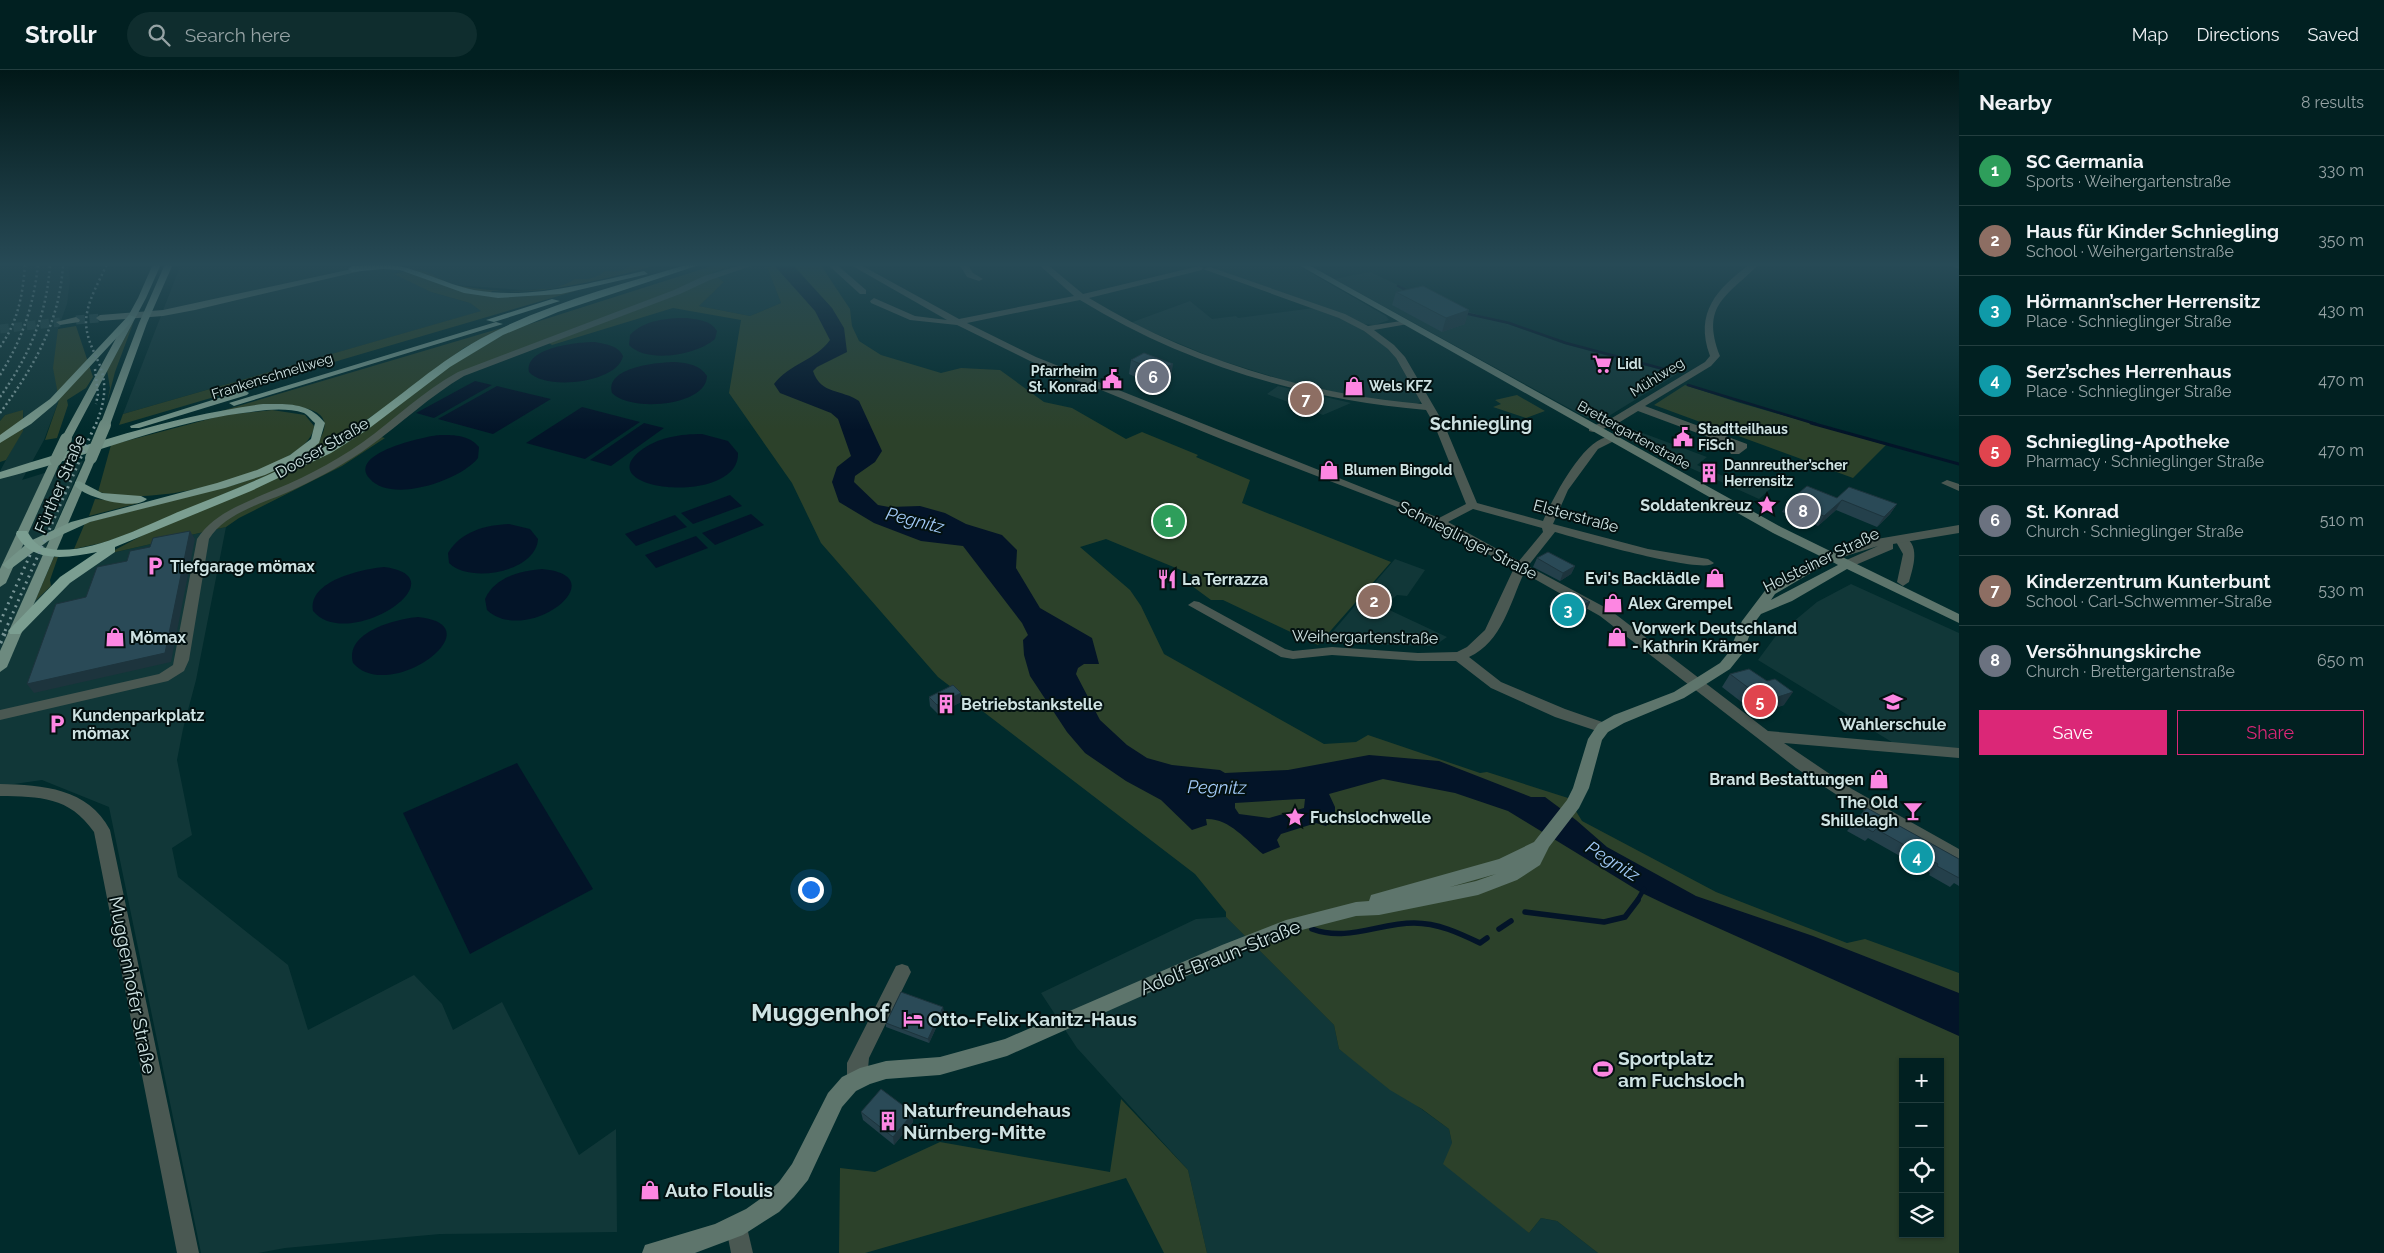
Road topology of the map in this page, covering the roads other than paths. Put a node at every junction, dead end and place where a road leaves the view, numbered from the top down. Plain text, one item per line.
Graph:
1 (129, 319) edge
2 (130, 319) edge
3 (145, 319) edge
4 (504, 319) edge
5 (505, 319) edge
6 (531, 319) edge
7 (605, 319) edge
8 (920, 319) edge
9 (953, 319) edge
10 (972, 319) edge
11 (1122, 319) edge
12 (1346, 319) edge
13 (1400, 319) edge
14 (1710, 319) edge
15 (76, 320) tunnel mouth
16 (60, 322) tunnel mouth
17 (495, 322) junction
18 (958, 322) junction
19 (1405, 322) junction
20 (1367, 329) junction
21 (1428, 406) junction
22 (1638, 407) junction
23 (1593, 429) junction
24 (132, 434) junction
25 (1610, 439) junction
26 (0, 440) edge
27 (1735, 452) dead end
28 (0, 468) edge
29 (0, 476) edge
30 (1947, 483) dead end
31 (79, 484) junction
32 (1959, 488) edge
33 (191, 493) junction
34 (1472, 505) junction
35 (1440, 522) junction
36 (1547, 524) junction
37 (1957, 530) edge
38 (59, 531) junction
39 (136, 534) junction
40 (25, 540) junction
41 (1901, 540) junction
42 (50, 552) junction
43 (1830, 557) junction
44 (1708, 563) dead end
45 (8, 565) joint
46 (1846, 565) junction
47 (1521, 566) junction
48 (1903, 582) dead end
49 (0, 583) edge
50 (1194, 605) dead end
51 (1757, 611) junction
52 (1959, 619) edge
53 (15, 631) junction
54 (1459, 656) junction
55 (0, 667) edge
56 (1697, 684) junction
57 (1496, 685) joint
58 (0, 715) edge
59 (1603, 728) junction
60 (1764, 736) junction
61 (1959, 753) edge
62 (0, 790) edge
63 (1959, 857) edge
64 (902, 972) dead end
65 (857, 1079) junction
66 (737, 1227) junction
67 (188, 1253) edge
68 (653, 1253) edge
69 (742, 1253) edge

1 - 26 highway
2 - 40 main road, Fürther Straße, bridge
3 - 31 main road, Fürther Straße, bridge
4 - 17 highway, Frankenschnellweg
5 - 17 highway, Frankenschnellweg
6 - 39 highway
7 - 58 street, Dooser Straße
8 - 18 street
9 - 18 street, Schnieglinger Straße
10 - 18 street
11 - 21 street
12 - 20 street
13 - 19 main road, Brettergartenstraße
14 - 22 street, Mühlweg
15 - 16 main road
17 - 24 highway, Frankenschnellweg
17 - 28 highway, Frankenschnellweg
18 - 35 street, Schnieglinger Straße
19 - 20 street
19 - 23 main road, Brettergartenstraße
20 - 21 street
21 - 34 street
22 - 23 street, Mühlweg
22 - 27 street
23 - 25 main road, Brettergartenstraße
24 - 29 highway, Frankenschnellweg
24 - 33 highway
25 - 36 street
25 - 43 main road, Brettergartenstraße
30 - 32 street
31 - 33 highway
31 - 38 main road, Fürther Straße
33 - 38 highway
34 - 35 street
34 - 36 street, Elsterstraße
35 - 47 street, Schnieglinger Straße
36 - 44 street, Elsterstraße
36 - 47 street
37 - 41 street, Holsteiner Straße
38 - 40 highway
38 - 42 main road, Fürther Straße
39 - 42 highway
39 - 53 highway
40 - 42 highway
40 - 45 highway
41 - 43 street, Holsteiner Straße
41 - 46 street, Holsteiner Straße
41 - 48 street
42 - 53 main road, Fürther Straße
43 - 46 main road, Brettergartenstraße
43 - 51 main road, Holsteiner Straße
45 - 49 main road
46 - 51 main road, Holsteiner Straße
46 - 52 main road, Brettergartenstraße
47 - 54 street, Weihergartenstraße
47 - 56 street, Schnieglinger Straße
50 - 54 street, Weihergartenstraße
51 - 56 main road, Holsteiner Straße
53 - 55 main road, Fürther Straße
54 - 57 street, Weihergartenstraße
56 - 59 main road, Holsteiner Straße
56 - 60 street, Schnieglinger Straße
57 - 59 street, Weihergartenstraße
59 - 65 main road, Adolf-Braun-Straße
60 - 61 street
60 - 63 street, Schnieglinger Straße
62 - 67 street, Muggenhofer Straße
64 - 65 street
65 - 66 main road, Adolf-Braun-Straße
66 - 68 main road, Adolf-Braun-Straße
66 - 69 street

